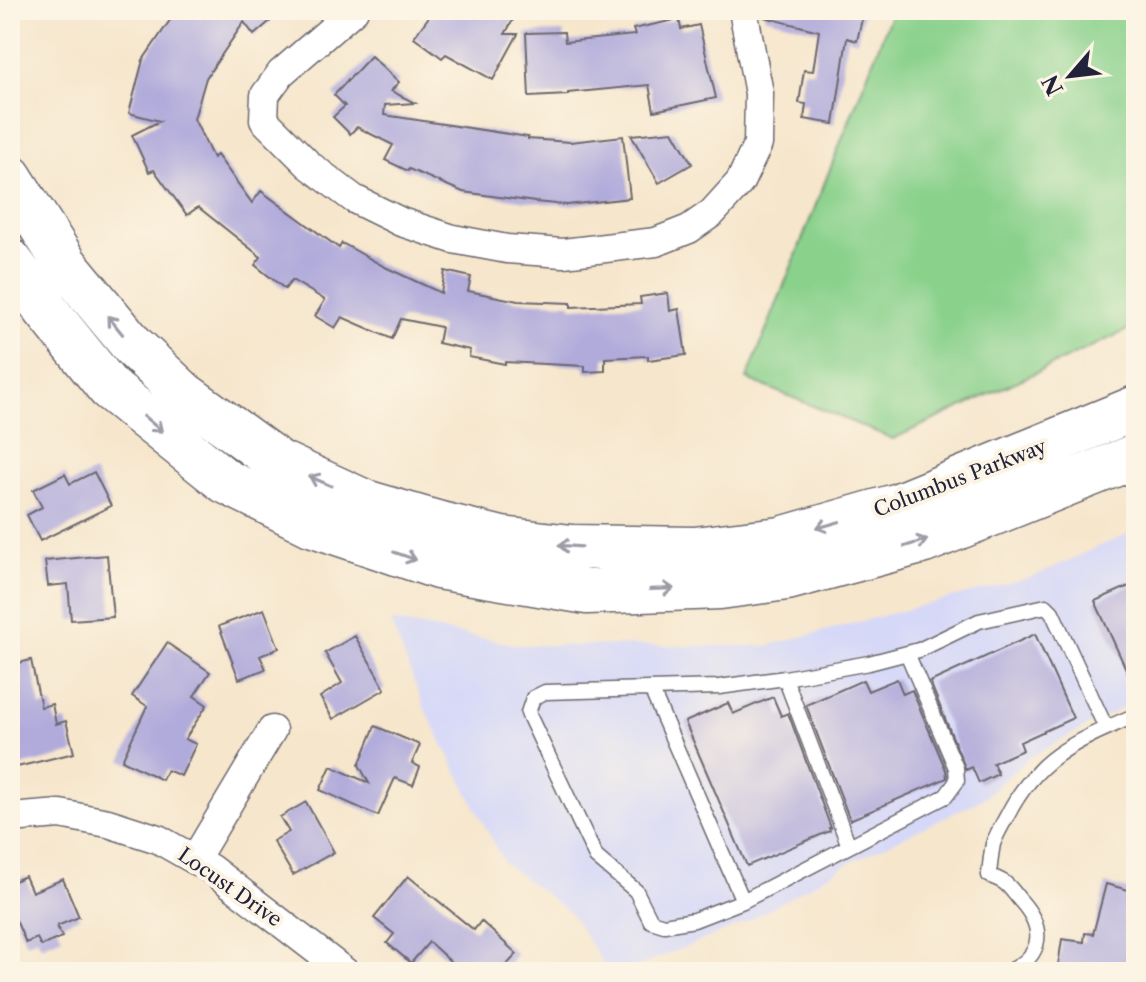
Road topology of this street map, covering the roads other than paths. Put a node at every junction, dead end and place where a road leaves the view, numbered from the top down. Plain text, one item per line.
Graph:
1 (354, 10) edge
2 (743, 10) edge
3 (10, 177) edge
4 (10, 261) edge
5 (1136, 408) edge
6 (1136, 456) edge
7 (907, 653) junction
8 (785, 678) junction
9 (651, 689) junction
10 (1136, 715) edge
11 (1106, 728) junction
12 (272, 730) dead end
13 (10, 818) edge
14 (849, 846) junction
15 (195, 859) junction
16 (743, 901) junction
17 (345, 972) edge
18 (1008, 972) edge

1 - 2 street
5 -> 3 main road, Columbus Parkway
4 -> 6 main road
7 - 8 lane
7 - 11 lane
7 - 14 lane
8 - 9 lane
8 - 14 lane
9 - 16 lane
9 - 16 lane
10 - 11 lane
11 - 18 lane
12 - 15 street
13 - 15 street, Locust Drive
14 - 16 lane
15 - 17 street, Locust Drive

